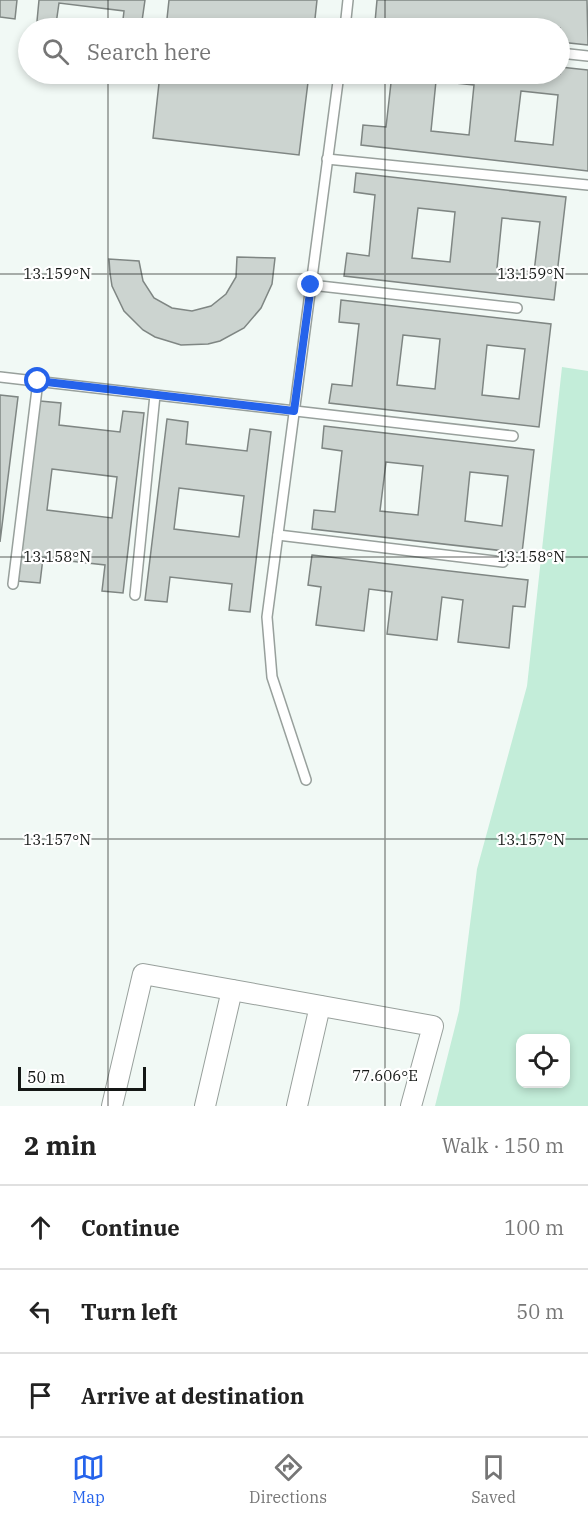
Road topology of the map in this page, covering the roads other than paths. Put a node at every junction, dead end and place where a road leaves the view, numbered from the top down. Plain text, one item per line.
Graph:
1 (348, 0) edge
2 (346, 18) edge
3 (570, 54) edge
4 (588, 56) edge
5 (338, 84) edge
6 (327, 159) junction
7 (588, 185) edge
8 (311, 285) junction
9 (517, 308) dead end
10 (0, 377) edge
11 (38, 381) junction
12 (155, 395) junction
13 (294, 411) junction
14 (513, 436) dead end
15 (278, 536) junction
16 (503, 562) dead end
17 (13, 584) dead end
18 (135, 595) dead end
19 (306, 780) dead end
20 (232, 990) junction
21 (320, 1006) junction
22 (112, 1106) edge
23 (206, 1106) edge
24 (297, 1106) edge
25 (411, 1106) edge

1 - 2 lane
3 - 4 lane
5 - 6 lane
6 - 7 lane
6 - 8 lane
8 - 9 lane
8 - 13 lane
10 - 11 lane
11 - 12 lane
11 - 17 lane
12 - 13 lane
12 - 18 lane
13 - 14 lane
13 - 15 lane
15 - 16 lane
15 - 19 lane
20 - 21 street
20 - 22 street
20 - 23 street
21 - 24 street
21 - 25 street

